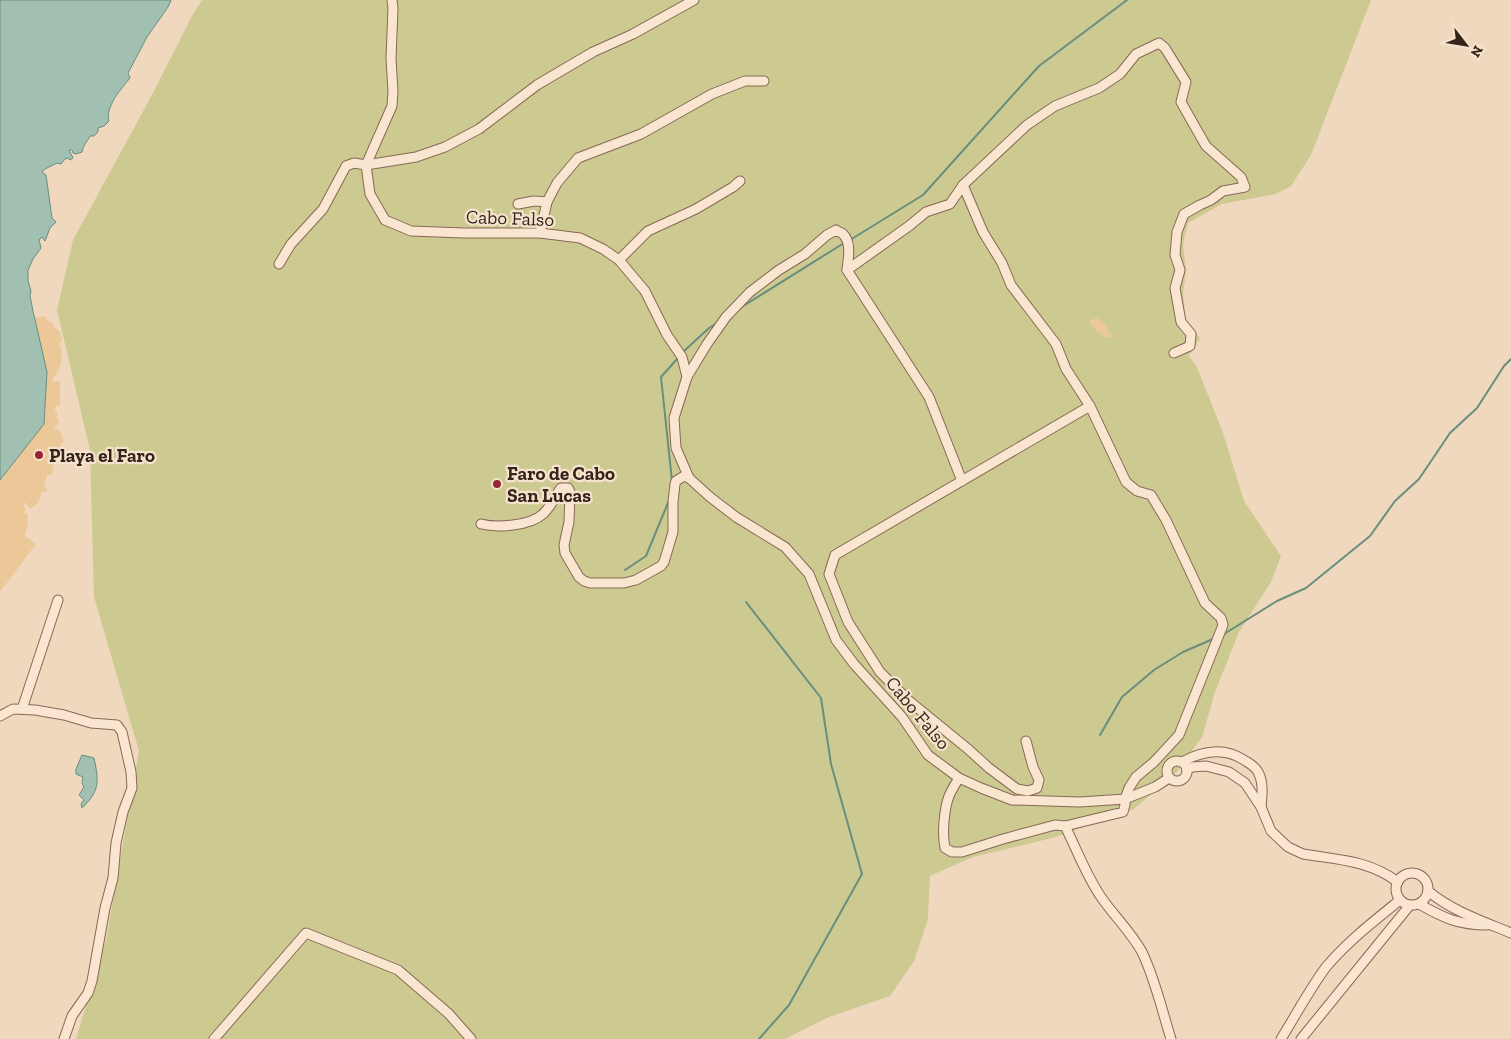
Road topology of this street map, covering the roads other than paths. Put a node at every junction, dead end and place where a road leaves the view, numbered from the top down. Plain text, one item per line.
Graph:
1 (392, 0) edge
2 (694, 0) edge
3 (764, 80) dead end
4 (366, 165) junction
5 (740, 181) dead end
6 (963, 184) junction
7 (547, 202) junction
8 (518, 204) dead end
9 (540, 233) junction
10 (620, 260) junction
11 (279, 264) dead end
12 (847, 270) junction
13 (1174, 353) dead end
14 (682, 357) junction
15 (700, 357) junction
16 (687, 377) junction
17 (1090, 406) junction
18 (689, 478) junction
19 (962, 481) junction
20 (481, 524) dead end
21 (58, 600) dead end
22 (22, 709) junction
23 (0, 716) edge
24 (1026, 741) dead end
25 (1206, 752) junction
26 (1184, 766) junction
27 (1206, 766) junction
28 (959, 778) junction
29 (1169, 778) junction
30 (1262, 788) junction
31 (1252, 795) junction
32 (1125, 799) junction
33 (1261, 807) junction
34 (1065, 826) junction
35 (1398, 882) junction
36 (1428, 891) junction
37 (1400, 900) junction
38 (1414, 904) junction
39 (1492, 925) junction
40 (1511, 933) edge
41 (64, 1039) edge
42 (214, 1039) edge
43 (471, 1039) edge
44 (1171, 1039) edge
45 (1280, 1039) edge
46 (1301, 1039) edge

1 - 4 street
2 - 4 street
3 - 7 street
4 - 9 street, Cabo Falso
4 - 11 street
5 - 10 street
6 - 12 street
6 - 13 street
6 - 17 street
7 - 8 street
7 - 9 street
9 - 10 street, Cabo Falso
10 - 14 street, Cabo Falso
12 - 15 street
12 - 19 street
14 - 15 street
14 - 16 street, Cabo Falso
15 - 16 street
16 - 18 street, Cabo Falso
17 - 19 street
17 - 32 street
18 - 20 street
18 - 28 street, Cabo Falso
19 - 24 street
21 - 22 street
22 - 23 street
22 - 41 street
25 - 26 street
25 - 27 street
25 - 30 street
26 - 27 street
26 - 29 street
26 - 29 street
27 - 31 street
28 - 32 street, Cabo Falso
28 - 34 street
29 - 32 street
30 - 31 street
30 - 33 street
31 - 33 street
32 - 34 street
33 - 35 street
34 - 44 street
35 - 36 street
35 - 37 street
36 - 38 street
36 - 39 street
37 - 38 street
37 - 45 street
38 - 39 street
38 - 46 street
39 - 40 street
42 - 43 street

